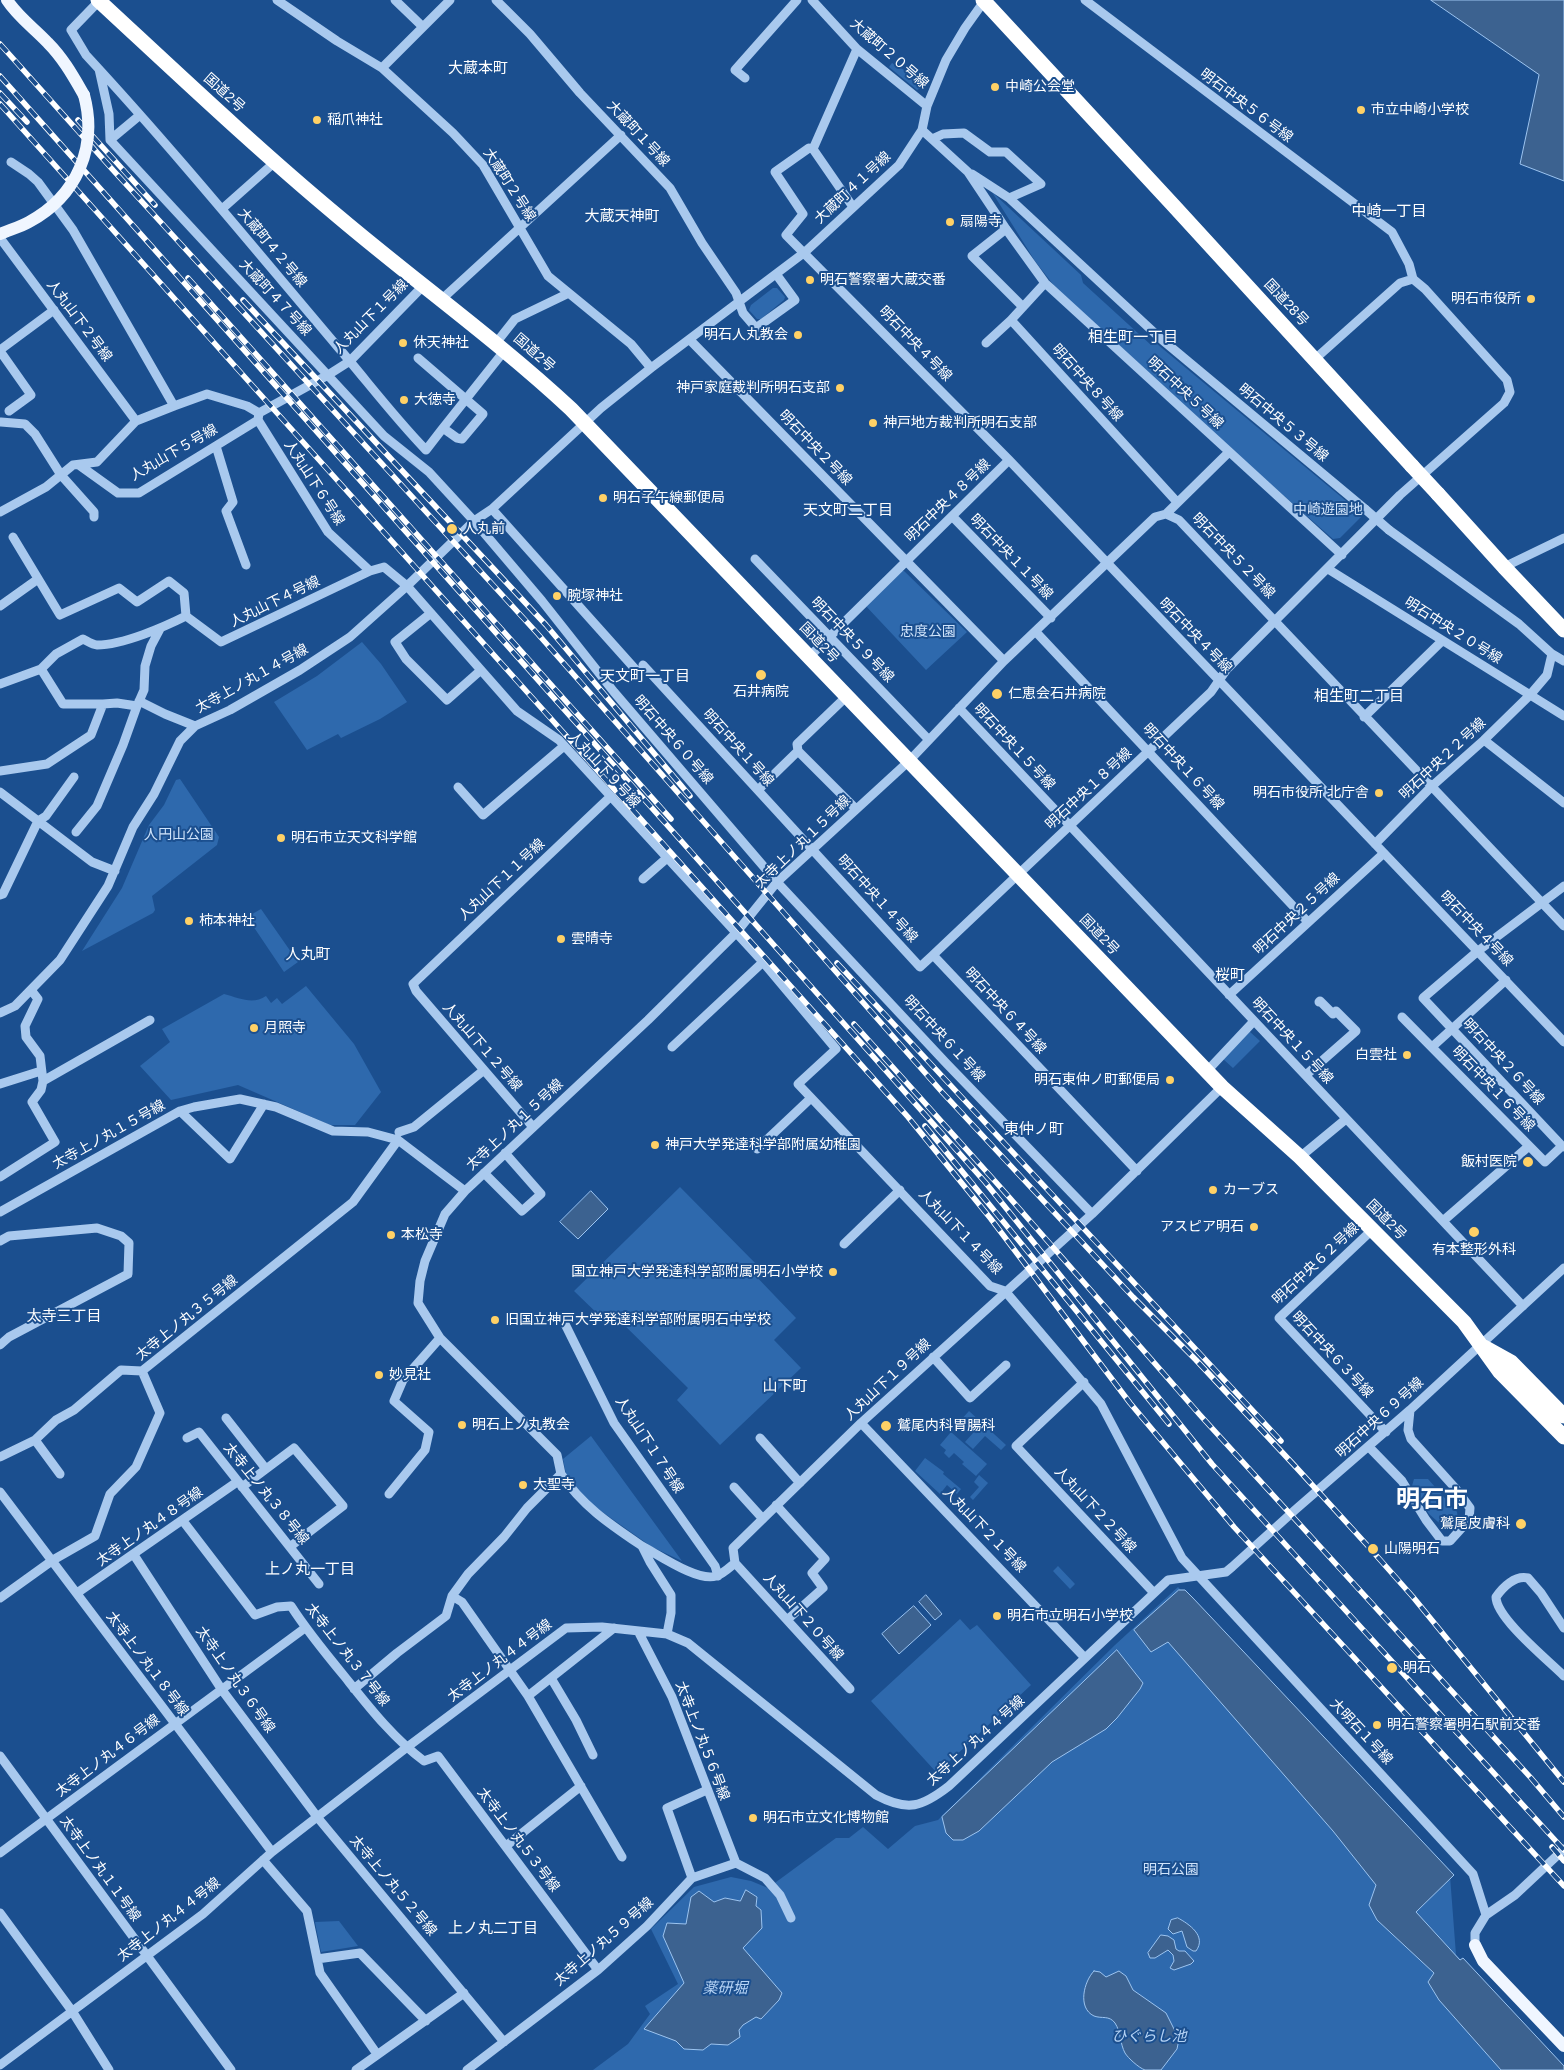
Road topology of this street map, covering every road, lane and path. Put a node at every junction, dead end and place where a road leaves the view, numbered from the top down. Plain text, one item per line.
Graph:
1 (7, 0) edge
2 (99, 0) edge
3 (277, 0) edge
4 (395, 0) edge
5 (450, 0) edge
6 (496, 0) edge
7 (797, 0) edge
8 (812, 0) edge
9 (984, 0) edge
10 (1085, 0) edge
11 (423, 27) junction
12 (857, 49) junction
13 (382, 68) junction
14 (99, 69) junction
15 (745, 78) dead end
16 (927, 106) junction
17 (140, 115) junction
18 (922, 130) junction
19 (622, 135) junction
20 (932, 139) junction
21 (110, 140) junction
22 (813, 150) junction
23 (11, 162) dead end
24 (275, 162) junction
25 (968, 172) junction
26 (1009, 198) junction
27 (853, 207) junction
28 (222, 209) junction
29 (520, 227) junction
30 (1006, 230) junction
31 (0, 234) edge
32 (0, 238) edge
33 (805, 252) junction
34 (776, 274) junction
35 (1412, 279) junction
36 (1045, 283) junction
37 (424, 285) junction
38 (569, 293) junction
39 (442, 299) junction
40 (739, 302) junction
41 (1023, 307) junction
42 (54, 310) junction
43 (1010, 320) junction
44 (690, 340) junction
45 (986, 343) dead end
46 (501, 346) junction
47 (0, 351) edge
48 (418, 358) dead end
49 (1315, 359) junction
50 (350, 361) junction
51 (651, 368) junction
52 (328, 375) junction
53 (466, 400) junction
54 (174, 406) junction
55 (9, 411) dead end
56 (259, 417) junction
57 (136, 421) junction
58 (1, 422) edge
59 (584, 423) junction
60 (443, 428) junction
61 (216, 446) junction
62 (1229, 452) junction
63 (1009, 460) junction
64 (79, 465) junction
65 (61, 475) junction
66 (1177, 502) junction
67 (492, 509) junction
68 (0, 512) edge
69 (1166, 514) junction
70 (952, 516) junction
71 (94, 517) dead end
72 (474, 522) junction
73 (13, 537) dead end
74 (1564, 538) edge
75 (1342, 555) junction
76 (755, 559) dead end
77 (905, 560) junction
78 (1106, 564) junction
79 (246, 565) dead end
80 (1504, 567) junction
81 (1328, 569) junction
82 (370, 571) junction
83 (38, 579) junction
84 (407, 586) junction
85 (0, 606) edge
86 (430, 612) junction
87 (186, 616) junction
88 (1051, 618) junction
89 (1276, 621) junction
90 (160, 629) junction
91 (1564, 630) edge
92 (1036, 632) junction
93 (830, 637) junction
94 (1442, 641) junction
95 (1552, 654) junction
96 (809, 656) junction
97 (1004, 661) junction
98 (1564, 661) edge
99 (41, 669) junction
100 (481, 670) junction
101 (1219, 680) junction
102 (0, 684) edge
103 (1530, 695) junction
104 (847, 696) junction
105 (103, 704) junction
106 (138, 704) junction
107 (959, 708) junction
108 (1564, 716) edge
109 (1364, 717) junction
110 (195, 726) junction
111 (929, 740) junction
112 (1484, 740) junction
113 (564, 746) junction
114 (798, 751) junction
115 (1150, 751) junction
116 (909, 761) junction
117 (0, 771) edge
118 (74, 777) dead end
119 (458, 787) dead end
120 (1431, 787) junction
121 (758, 790) junction
122 (0, 792) edge
123 (610, 797) junction
124 (1564, 803) edge
125 (856, 809) junction
126 (38, 821) junction
127 (1069, 826) junction
128 (76, 832) dead end
129 (1375, 844) junction
130 (813, 849) junction
131 (1384, 853) junction
132 (667, 858) junction
133 (115, 871) junction
134 (1019, 875) junction
135 (642, 879) dead end
136 (778, 882) junction
137 (1564, 886) edge
138 (0, 895) edge
139 (1542, 902) junction
140 (1308, 922) junction
141 (1564, 926) edge
142 (736, 933) junction
143 (1478, 951) junction
144 (933, 955) junction
145 (763, 962) junction
146 (1506, 980) junction
147 (413, 984) joint
148 (31, 990) junction
149 (1230, 995) junction
150 (1319, 1002) dead end
151 (0, 1013) edge
152 (1402, 1017) dead end
153 (150, 1020) dead end
154 (1254, 1021) junction
155 (1452, 1028) junction
156 (1564, 1042) edge
157 (672, 1047) dead end
158 (1432, 1047) junction
159 (484, 1070) junction
160 (1207, 1071) junction
161 (1306, 1075) junction
162 (42, 1076) junction
163 (0, 1084) edge
164 (1222, 1087) junction
165 (811, 1098) junction
166 (264, 1104) junction
167 (180, 1111) junction
168 (1346, 1119) junction
169 (533, 1127) junction
170 (398, 1136) junction
171 (1529, 1146) junction
172 (1563, 1146) edge
173 (757, 1149) dead end
174 (505, 1153) junction
175 (1300, 1157) junction
176 (1137, 1171) junction
177 (484, 1173) junction
178 (0, 1177) edge
179 (900, 1190) junction
180 (465, 1191) junction
181 (0, 1212) edge
182 (1092, 1214) junction
183 (1443, 1221) junction
184 (1372, 1230) junction
185 (0, 1240) edge
186 (844, 1244) dead end
187 (1564, 1268) edge
188 (1005, 1291) junction
189 (1523, 1306) junction
190 (1279, 1318) joint
191 (565, 1324) dead end
192 (440, 1338) junction
193 (0, 1345) edge
194 (1480, 1346) junction
195 (932, 1357) junction
196 (1006, 1365) dead end
197 (142, 1371) junction
198 (1084, 1382) junction
199 (1410, 1410) junction
200 (1564, 1416) edge
201 (226, 1418) dead end
202 (861, 1423) junction
203 (1386, 1432) junction
204 (1564, 1437) edge
205 (187, 1438) dead end
206 (760, 1438) dead end
207 (35, 1440) junction
208 (1369, 1448) junction
209 (0, 1457) edge
210 (266, 1469) junction
211 (60, 1474) dead end
212 (561, 1474) junction
213 (800, 1482) junction
214 (240, 1484) junction
215 (734, 1487) dead end
216 (0, 1492) edge
217 (389, 1494) dead end
218 (776, 1505) junction
219 (763, 1519) junction
220 (184, 1521) junction
221 (291, 1546) junction
222 (642, 1546) junction
223 (134, 1555) junction
224 (52, 1560) junction
225 (735, 1563) junction
226 (718, 1576) junction
227 (1200, 1576) junction
228 (319, 1584) dead end
229 (77, 1593) junction
230 (1154, 1593) junction
231 (452, 1596) junction
232 (0, 1598) edge
233 (787, 1620) junction
234 (305, 1628) junction
235 (614, 1628) junction
236 (1564, 1628) edge
237 (638, 1630) junction
238 (668, 1634) junction
239 (1085, 1658) junction
240 (511, 1669) junction
241 (1564, 1676) edge
242 (551, 1678) junction
243 (354, 1689) junction
244 (850, 1689) dead end
245 (222, 1690) junction
246 (528, 1696) junction
247 (174, 1723) junction
248 (406, 1748) junction
249 (593, 1755) dead end
250 (0, 1756) edge
251 (581, 1786) junction
252 (706, 1790) junction
253 (318, 1818) junction
254 (46, 1819) junction
255 (506, 1846) junction
256 (1564, 1849) edge
257 (272, 1852) junction
258 (0, 1853) edge
259 (622, 1857) dead end
260 (263, 1860) junction
261 (736, 1863) junction
262 (692, 1878) junction
263 (0, 1913) edge
264 (1486, 1915) junction
265 (791, 1918) dead end
266 (1475, 1945) joint
267 (146, 1956) junction
268 (317, 1960) junction
269 (598, 1970) junction
270 (464, 1993) junction
271 (72, 2011) junction
272 (426, 2021) junction
273 (504, 2042) junction
274 (1564, 2046) edge
275 (377, 2054) junction
276 (3, 2064) edge
277 (109, 2070) edge
278 (231, 2070) edge
279 (356, 2070) edge
280 (467, 2070) edge

1 - 31 main road, bridge
2 - 14 street, 大蔵町４２号線
2 - 24 highway, 国道2号
3 - 13 street, 大蔵町２号線
4 - 11 street
5 - 11 street
6 - 19 street, 大蔵町１号線
7 - 15 street
8 - 12 street, 大蔵町２０号線
9 - 16 street, 大蔵町４１号線
9 - 49 highway, 国道28号
10 - 35 street, 明石中央５６号線
11 - 13 street
12 - 16 street, 大蔵町２０号線
12 - 22 street
13 - 29 street, 大蔵町２号線
14 - 17 street, 大蔵町４２号線
14 - 21 street
16 - 18 street, 大蔵町４１号線
17 - 21 street
17 - 28 street, 大蔵町４２号線
18 - 20 street, 明石中央５号線
18 - 27 street, 大蔵町４１号線
19 - 29 street
19 - 40 street, 大蔵町１号線
20 - 25 street, 明石中央５号線
20 - 26 street
21 - 52 street, 大蔵町４７号線
22 - 27 street
22 - 33 street, 明石中央４号線
23 - 54 street
24 - 28 street
24 - 37 highway, 国道2号
25 - 26 street, 明石中央５３号線
25 - 30 street, 明石中央５号線
26 - 95 street, 明石中央５３号線, bridge
27 - 33 street, 大蔵町４１号線
28 - 50 street, 大蔵町４２号線
29 - 38 street, 大蔵町２号線
29 - 39 street
30 - 36 street, 明石中央５号線
30 - 41 street
32 - 42 street, 人丸山下２号線
33 - 34 street, 大蔵町４１号線
33 - 63 street, 明石中央４号線
34 - 40 street, 大蔵町４１号線
34 - 40 street
35 - 49 street
35 - 75 street, 明石中央５２号線
36 - 41 street
36 - 62 street, 明石中央５号線
37 - 39 highway, 国道2号
37 - 50 street, 人丸山下１号線
38 - 46 street
38 - 51 street, 大蔵町２号線
39 - 46 highway, 国道2号
40 - 44 street, 大蔵町４１号線
41 - 43 street
42 - 47 street
42 - 57 street, 人丸山下２号線
43 - 45 street
43 - 66 street, 明石中央８号線
44 - 51 street, 大蔵町４１号線
44 - 77 street, 明石中央２号線
46 - 53 street
46 - 59 highway, 国道2号
47 - 55 street
48 - 53 street
49 - 80 highway, 国道28号, bridge
50 - 52 street, 人丸山下１号線
50 - 60 street, 大蔵町４２号線
51 - 59 street, 大蔵町４１号線
52 - 56 street, 人丸山下１号線
52 - 72 street, 大蔵町４７号線
53 - 60 street
53 - 60 street
54 - 56 street
54 - 57 street
56 - 61 street, 人丸山下５号線
56 - 82 street, 人丸山下６号線
57 - 64 street
58 - 65 street
59 - 67 street, 大蔵町４１号線
59 - 96 highway, 国道2号
61 - 64 street, 人丸山下５号線
61 - 79 street
62 - 66 street
62 - 75 street, 明石中央５号線
63 - 70 street, 明石中央４８号線
63 - 78 street, 明石中央４号線
64 - 65 street
65 - 68 street
65 - 71 street
66 - 69 street
67 - 72 street, 太寺上ノ丸１４号線
67 - 121 street, 明石中央１号線
69 - 78 street
69 - 89 street, 明石中央５２号線
70 - 77 street, 明石中央４８号線
70 - 88 street, 明石中央１１号線
72 - 84 street, 太寺上ノ丸１４号線
72 - 136 street, 明石中央６０号線
73 - 83 street
74 - 80 street
75 - 81 street, 明石中央５２号線
76 - 93 street, 明石中央５９号線
77 - 93 street, 明石中央４８号線
77 - 97 street, 明石中央２号線
78 - 88 street
78 - 101 street, 明石中央４号線
80 - 91 highway, 国道28号
81 - 89 street, 明石中央５２号線
81 - 94 street, 明石中央２０号線
82 - 84 street
82 - 87 street, 人丸山下４号線
83 - 85 street
83 - 87 street
84 - 86 street, 人丸山下９号線
84 - 110 street, 太寺上ノ丸１４号線
86 - 100 street, 人丸山下９号線
86 - 100 street
87 - 90 street
88 - 92 street
89 - 101 street, 明石中央１８号線
89 - 109 street
90 - 99 street
90 - 106 street
92 - 97 street
92 - 115 street, 明石中央１６号線
93 - 96 street, 明石中央４８号線
93 - 111 street, 明石中央５９号線
94 - 103 street, 明石中央２０号線
94 - 109 street
95 - 98 street, 明石中央５３号線
95 - 103 street
96 - 104 highway, 国道2号
97 - 107 street
99 - 102 street
99 - 105 street
100 - 113 street, 人丸山下９号線
101 - 115 street, 明石中央１８号線
101 - 129 street, 明石中央４号線
103 - 108 street, 明石中央２０号線
103 - 112 street, 明石中央２２号線
104 - 114 street
104 - 116 highway, 国道2号
105 - 106 street
105 - 117 street
106 - 110 street
106 - 128 street
107 - 111 street
107 - 127 street, 明石中央１５号線
109 - 120 street
110 - 133 street, 太寺上ノ丸１４号線
111 - 116 street
112 - 120 street, 明石中央２２号線
112 - 124 street
113 - 119 street
113 - 123 street, 人丸山下９号線
114 - 121 street
114 - 125 street
115 - 127 street, 明石中央１８号線
115 - 140 street, 明石中央１６号線
116 - 125 street, 太寺上ノ丸１５号線
116 - 134 highway, 国道2号
118 - 126 street
120 - 129 street, 明石中央２２号線
120 - 139 street
121 - 130 street, 明石中央１号線
122 - 126 street
123 - 132 street, 人丸山下９号線
123 - 147 street, 人丸山下１１号線
125 - 130 street, 太寺上ノ丸１５号線
126 - 133 street
126 - 138 street
127 - 134 street, 明石中央１８号線
127 - 149 street, 明石中央１５号線
129 - 131 street, 明石中央４号線
130 - 136 street, 太寺上ノ丸１５号線
130 - 144 street, 明石中央１４号線
131 - 140 street, 明石中央２５号線
131 - 143 street, 明石中央４号線
132 - 135 street
132 - 142 street, 人丸山下９号線
133 - 148 street, 太寺上ノ丸１４号線
134 - 144 street
134 - 160 highway, 国道2号
136 - 142 street, 太寺上ノ丸１５号線
136 - 182 street, 明石中央６１号線
137 - 139 street
139 - 141 street
139 - 143 street
140 - 149 street, 明石中央２５号線
142 - 145 street, 人丸山下１４号線
142 - 169 street, 太寺上ノ丸１５号線
143 - 146 street, 明石中央４号線
143 - 155 street, 明石中央２６号線
144 - 176 street, 明石中央６４号線
145 - 157 street
145 - 165 street, 人丸山下１４号線
146 - 155 street
146 - 156 street, 明石中央４号線
147 - 159 street, 人丸山下１２号線
148 - 151 street, 太寺上ノ丸１４号線
148 - 162 street
149 - 154 street, 明石中央１５号線
150 - 161 street
152 - 158 street, 明石中央１６号線
153 - 162 street
154 - 160 street
154 - 161 street, 明石中央１５号線
155 - 158 street
155 - 172 street, 明石中央２６号線
158 - 171 street, 明石中央１６号線
159 - 169 street, 人丸山下１２号線
159 - 170 street
160 - 164 highway, 国道2号
161 - 168 street, 明石中央１５号線
162 - 163 street
162 - 178 street
164 - 175 highway, 国道2号
164 - 176 street, 人丸山下１９号線
165 - 173 street
165 - 179 street, 人丸山下１４号線
166 - 167 street, 太寺上ノ丸１５号線
166 - 167 street
166 - 170 street, 太寺上ノ丸１５号線
167 - 181 street, 太寺上ノ丸１５号線
168 - 175 street
168 - 183 street, 明石中央１５号線
169 - 174 street, 太寺上ノ丸１５号線
170 - 180 street, 太寺上ノ丸１５号線
170 - 197 street, 太寺上ノ丸３５号線
171 - 172 street, 明石中央１６号線
171 - 183 street
174 - 177 street, 太寺上ノ丸１５号線
174 - 177 street
175 - 184 highway, 国道2号
176 - 182 street, 人丸山下１９号線
177 - 180 street, 太寺上ノ丸１５号線
179 - 186 street
179 - 188 street, 人丸山下１４号線
180 - 192 street
182 - 188 street, 人丸山下１９号線
183 - 189 street, 明石中央１５号線
184 - 190 street, 明石中央６２号線
184 - 194 highway, 国道2号
185 - 193 street
187 - 189 street, 明石中央６９号線
188 - 195 street, 人丸山下１９号線
188 - 198 street, 人丸山下１４号線
189 - 194 street, 明石中央６９号線
190 - 203 street, 明石中央６３号線
191 - 226 street, 人丸山下１７号線
192 - 212 street
192 - 217 street
194 - 199 street, 明石中央６９号線
194 - 200 highway, 国道2号
194 - 204 highway, 国道2号
195 - 196 street
195 - 202 street, 人丸山下１９号線
197 - 207 street
197 - 224 street, 太寺上ノ丸３５号線
198 - 227 street, 人丸山下１４号線
198 - 230 street, 人丸山下２２号線
199 - 203 street, 明石中央６９号線
199 - 208 street
201 - 210 street
202 - 213 street, 人丸山下１９号線
202 - 239 street, 人丸山下２１号線
203 - 208 street, 明石中央６９号線
205 - 214 street, 太寺上ノ丸３８号線
206 - 213 street
207 - 209 street
207 - 211 street
208 - 227 street, 明石中央６９号線
210 - 214 street, 太寺上ノ丸４８号線
210 - 221 street, 太寺上ノ丸４８号線
212 - 222 street
212 - 231 street
213 - 218 street, 人丸山下１９号線
214 - 220 street, 太寺上ノ丸４８号線
214 - 221 street, 太寺上ノ丸３８号線
215 - 219 street
216 - 224 street, 太寺上ノ丸１８号線
218 - 219 street, 人丸山下１９号線
218 - 233 street
219 - 225 street, 人丸山下１９号線
220 - 223 street, 太寺上ノ丸４８号線
220 - 234 street, 太寺上ノ丸３７号線
221 - 228 street, 太寺上ノ丸３８号線
222 - 226 street
222 - 238 street
223 - 229 street, 太寺上ノ丸４８号線
223 - 245 street, 太寺上ノ丸３６号線
224 - 229 street, 太寺上ノ丸１８号線
224 - 232 street, 太寺上ノ丸３５号線
225 - 226 street
225 - 233 street, 人丸山下２０号線
227 - 230 street, 太寺上ノ丸４４号線
227 - 264 street, 大明石１号線
229 - 247 street, 太寺上ノ丸１８号線
230 - 239 street, 太寺上ノ丸４４号線
231 - 240 street
231 - 243 street
233 - 244 street, 人丸山下２０号線
234 - 243 street, 太寺上ノ丸３７号線
234 - 245 street, 太寺上ノ丸４６号線
235 - 237 street, 太寺上ノ丸４４号線
235 - 240 street, 太寺上ノ丸４４号線
235 - 242 street
236 - 241 street
237 - 238 street, 太寺上ノ丸４４号線
237 - 252 street, 太寺上ノ丸５６号線
238 - 239 street, 太寺上ノ丸４４号線
240 - 246 street
240 - 248 street, 太寺上ノ丸４４号線
242 - 246 street
242 - 249 street
243 - 248 street, 太寺上ノ丸３７号線
245 - 247 street, 太寺上ノ丸４６号線
245 - 253 street, 太寺上ノ丸３６号線
246 - 251 street
247 - 254 street, 太寺上ノ丸４６号線
247 - 257 street, 太寺上ノ丸１８号線
248 - 253 street, 太寺上ノ丸４４号線
248 - 255 street, 太寺上ノ丸５３号線
250 - 254 street, 太寺上ノ丸１１号線
251 - 255 street
251 - 259 street
252 - 261 street, 太寺上ノ丸５６号線
252 - 262 street
253 - 257 street, 太寺上ノ丸４４号線
253 - 270 street, 太寺上ノ丸５２号線
254 - 258 street, 太寺上ノ丸４６号線
254 - 267 street, 太寺上ノ丸１１号線
255 - 269 street, 太寺上ノ丸５３号線
256 - 264 street
257 - 260 street, 太寺上ノ丸４４号線
260 - 267 street, 太寺上ノ丸４４号線
260 - 268 street
261 - 262 street, 太寺上ノ丸５９号線
261 - 265 street
262 - 269 street, 太寺上ノ丸５９号線
263 - 271 street
264 - 266 street
266 - 274 main road
267 - 271 street, 太寺上ノ丸４４号線
267 - 278 street, 太寺上ノ丸１１号線
268 - 272 street
268 - 275 street
269 - 273 street, 太寺上ノ丸５９号線
270 - 272 street
270 - 273 street, 太寺上ノ丸５２号線
271 - 276 street, 太寺上ノ丸４４号線
271 - 277 street
272 - 275 street
273 - 280 street, 太寺上ノ丸５９号線
275 - 279 street

